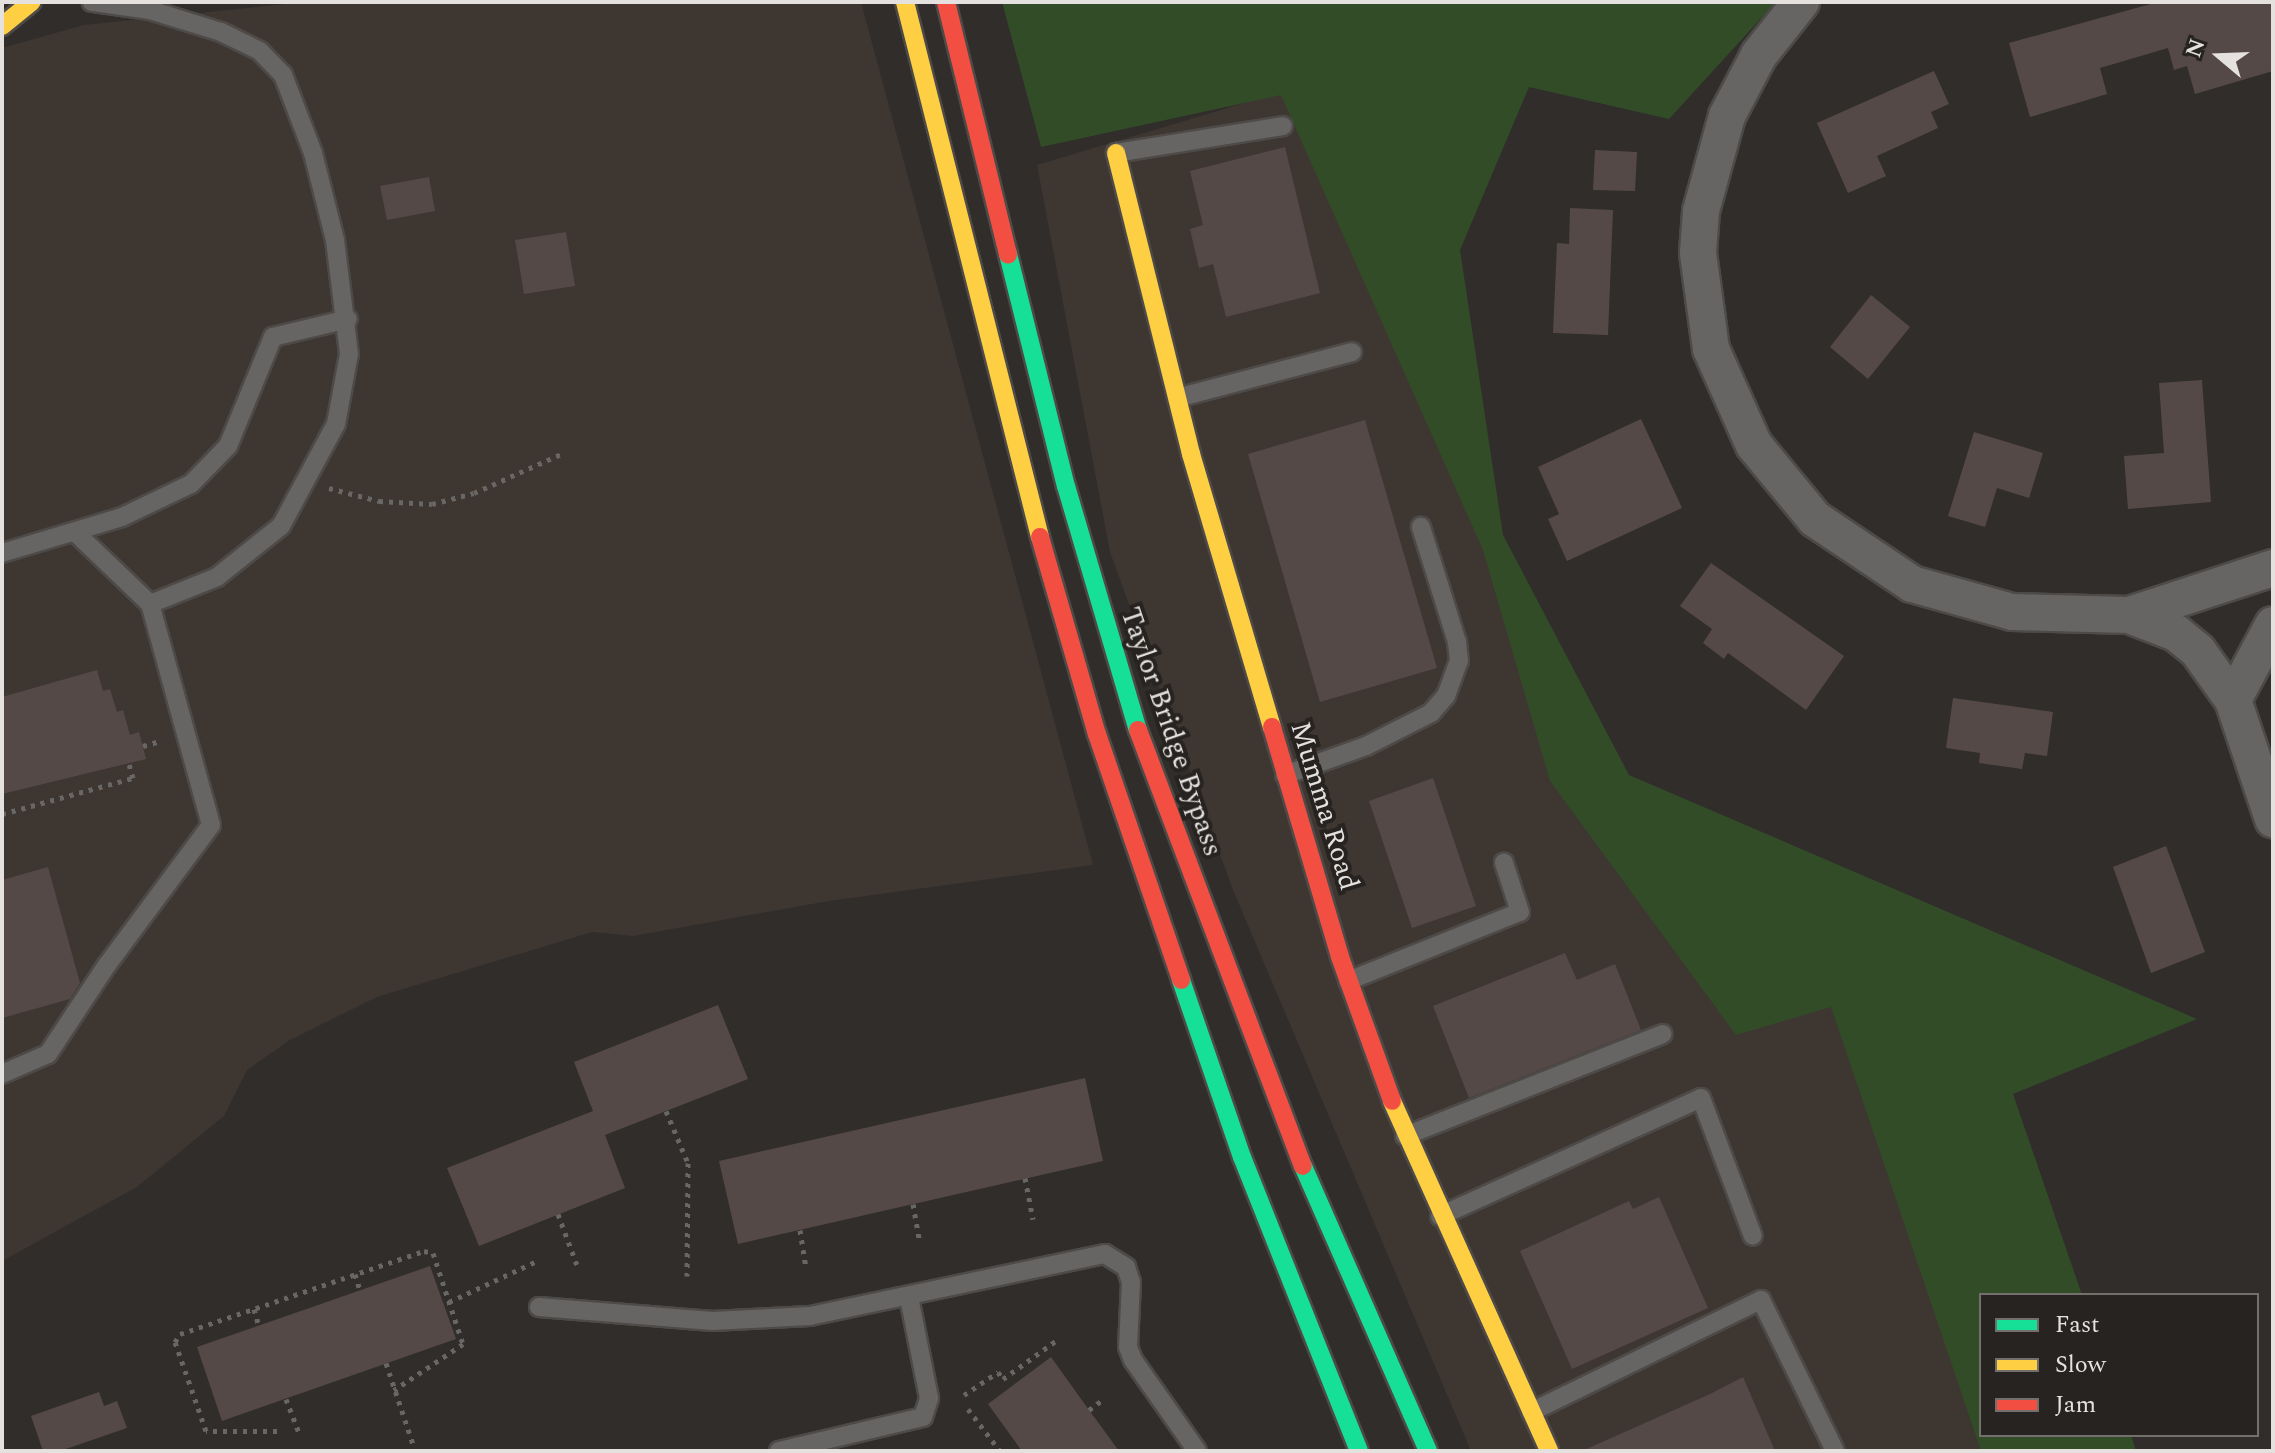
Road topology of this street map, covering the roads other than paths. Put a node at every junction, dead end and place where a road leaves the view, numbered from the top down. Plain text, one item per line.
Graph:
1 (32, 2) edge
2 (92, 2) edge
3 (905, 2) edge
4 (946, 2) edge
5 (1801, 2) edge
6 (2, 26) edge
7 (1283, 126) dead end
8 (1116, 153) joint
9 (348, 319) junction
10 (1352, 352) dead end
11 (1177, 398) junction
12 (1421, 527) dead end
13 (76, 533) junction
14 (2, 553) edge
15 (2273, 568) edge
16 (150, 604) junction
17 (2129, 615) junction
18 (2273, 625) edge
19 (2233, 700) junction
20 (1285, 775) junction
21 (2273, 819) edge
22 (1504, 863) dead end
23 (1348, 981) junction
24 (1663, 1034) dead end
25 (2, 1074) edge
26 (1405, 1136) junction
27 (1440, 1216) junction
28 (1753, 1236) dead end
29 (909, 1297) junction
30 (539, 1307) dead end
31 (1531, 1412) junction
32 (779, 1451) edge
33 (1197, 1451) edge
34 (1359, 1451) edge
35 (1428, 1451) edge
36 (1549, 1451) edge
37 (1835, 1451) edge

1 - 6 main road
2 - 9 lane
3 - 34 main road
4 - 35 main road, Taylor Bridge Bypass
5 - 17 street
7 - 8 lane
8 - 11 main road, Mumma Road
9 - 13 lane
9 - 16 lane
10 - 11 lane
11 - 20 main road, Mumma Road
12 - 20 lane
13 - 14 lane
13 - 16 lane
15 - 17 street
16 - 25 lane
17 - 19 street
18 - 19 street
19 - 21 street
20 - 23 main road, Mumma Road
22 - 23 lane
23 - 26 main road, Mumma Road
24 - 26 lane
26 - 27 main road, Mumma Road
27 - 28 lane
27 - 31 main road, Mumma Road
29 - 30 lane
29 - 32 lane
29 - 33 lane
31 - 36 main road, Mumma Road
31 - 37 lane

